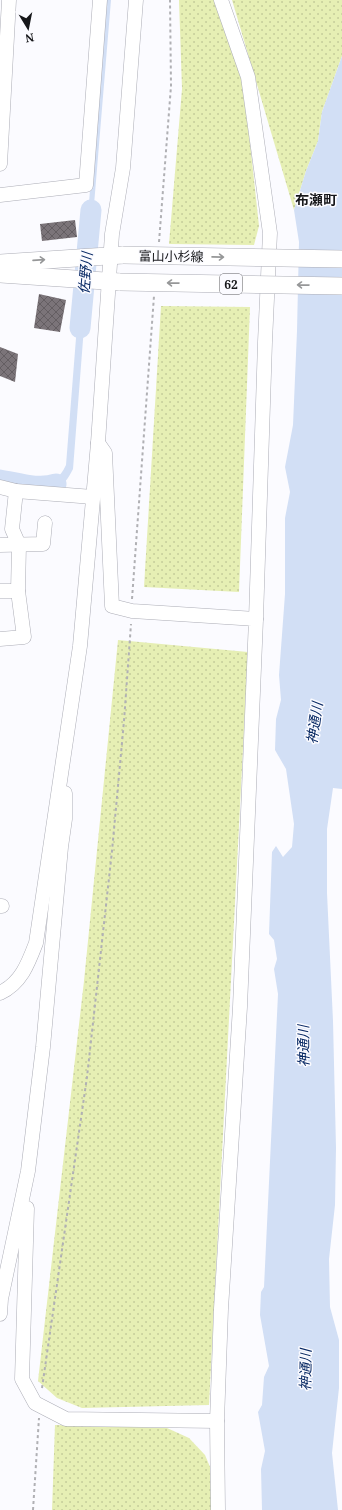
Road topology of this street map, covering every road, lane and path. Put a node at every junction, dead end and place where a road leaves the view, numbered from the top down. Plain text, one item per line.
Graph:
1 (9, 0) edge
2 (100, 0) edge
3 (136, 0) edge
4 (170, 0) edge
5 (221, 0) edge
6 (0, 164) edge
7 (0, 195) edge
8 (158, 248) dead end
9 (117, 255) junction
10 (342, 259) edge
11 (0, 263) edge
12 (0, 274) edge
13 (115, 282) junction
14 (342, 286) edge
15 (155, 294) dead end
16 (98, 442) junction
17 (0, 487) edge
18 (16, 490) junction
19 (93, 497) junction
20 (44, 523) dead end
21 (19, 545) junction
22 (0, 546) edge
23 (0, 591) edge
24 (18, 591) junction
25 (132, 611) junction
26 (256, 619) junction
27 (0, 639) edge
28 (65, 746) junction
29 (0, 993) edge
30 (28, 1171) junction
31 (0, 1314) edge
32 (39, 1405) junction
33 (217, 1421) junction
34 (33, 1510) edge
35 (218, 1510) edge

1 - 6 street
2 - 7 street
3 - 9 street
4 - 8 path
5 - 26 street
9 -> 10 main road, 富山小杉線 / 62, bridge
11 -> 9 main road, 富山小杉線 / 62
9 - 13 street
12 - 13 main road, 富山小杉線 / 62
14 -> 13 main road, 富山小杉線 / 62, bridge
13 - 16 street
15 - 25 path
16 - 19 street
16 - 25 street
17 - 18 street
18 - 19 street
18 - 21 street
19 - 28 street
20 - 21 street
21 - 22 street
21 - 24 street
23 - 24 street
24 - 27 street
25 - 26 street
25 - 32 path
26 - 33 street
28 - 29 street
28 - 30 street
30 - 31 street
30 - 32 street
32 - 33 street
32 - 34 path
33 - 35 street

